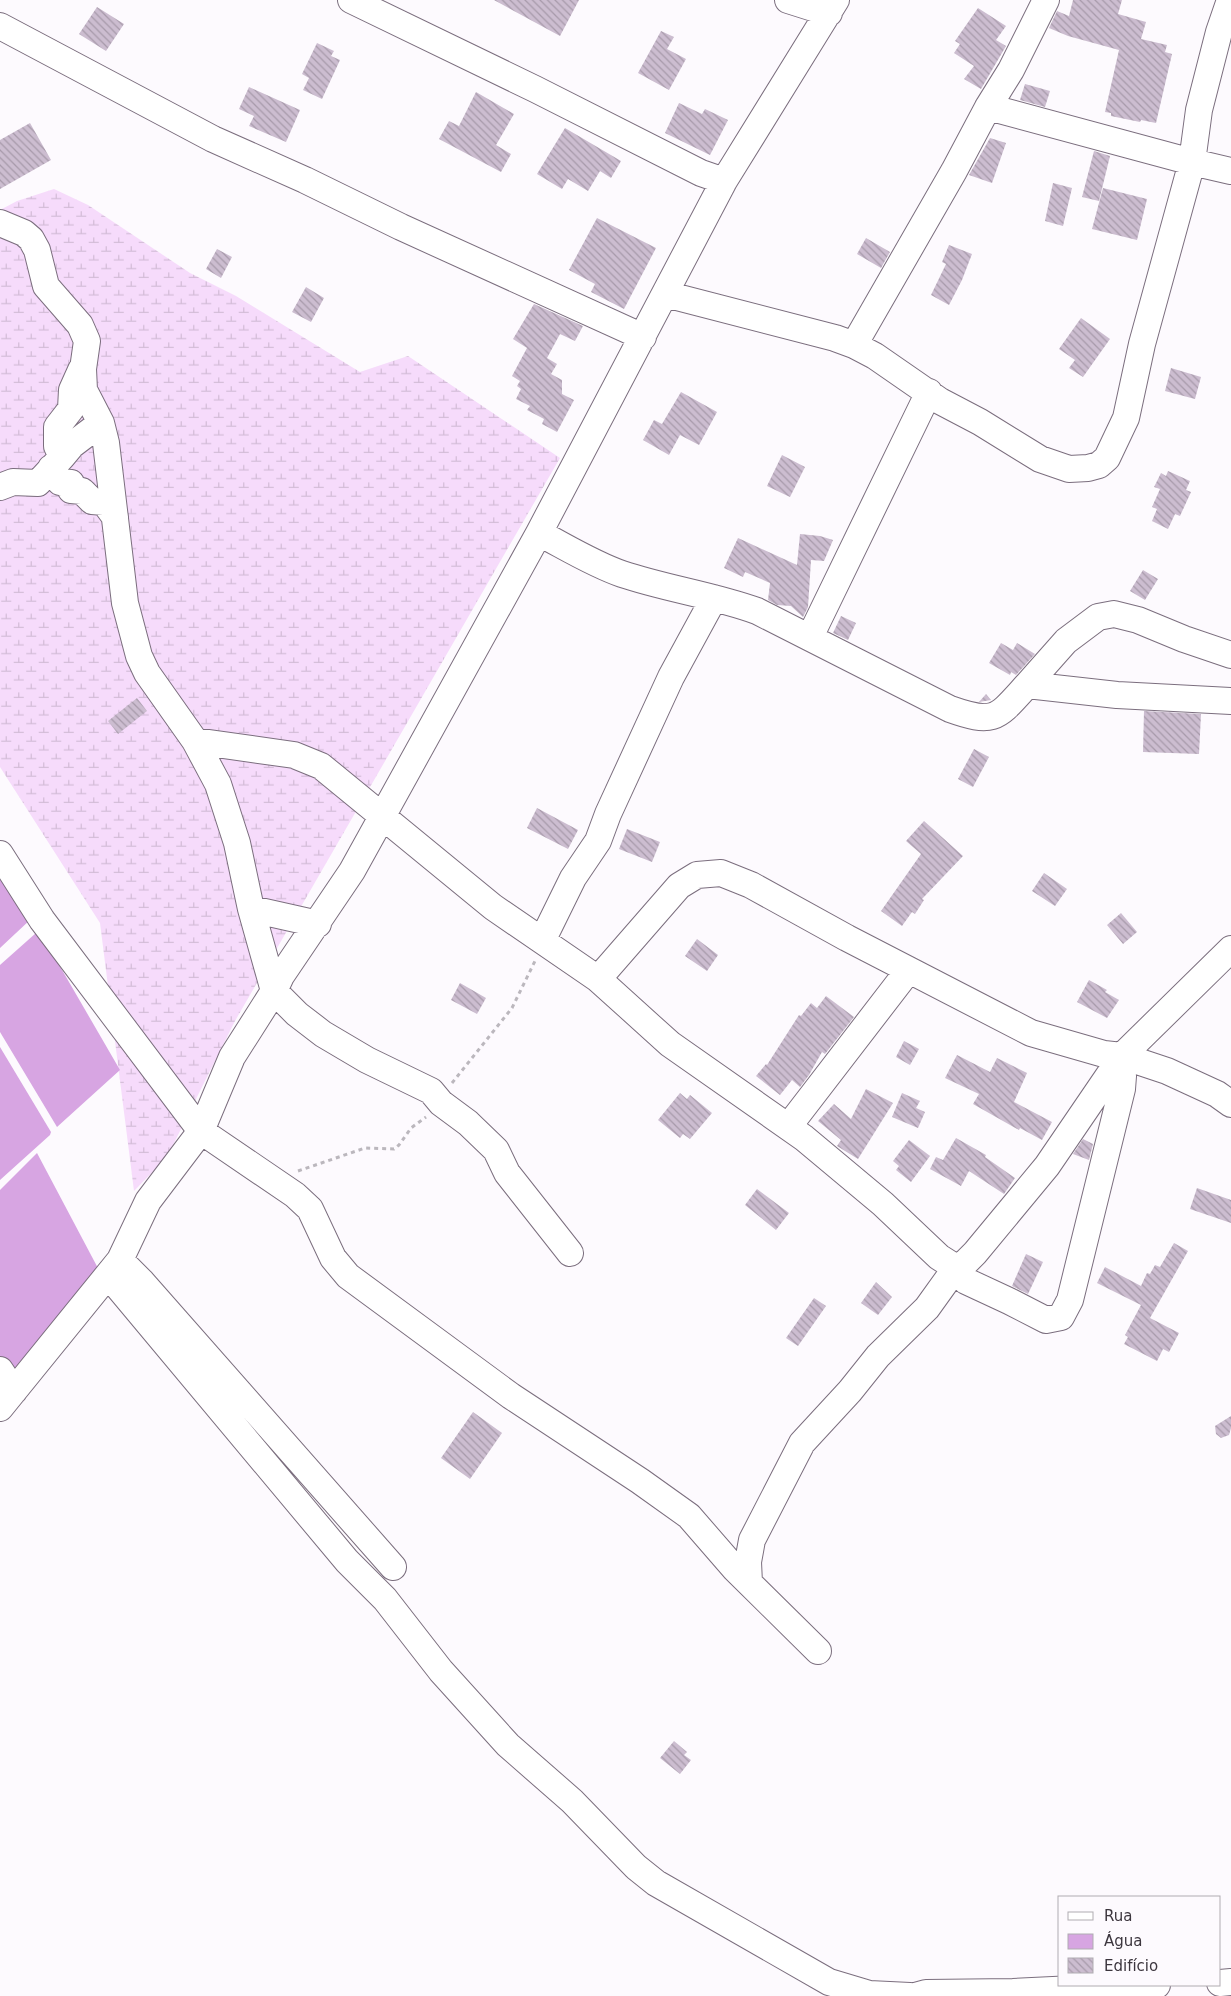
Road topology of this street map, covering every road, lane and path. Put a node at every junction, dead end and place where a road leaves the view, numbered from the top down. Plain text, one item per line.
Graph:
1 (351, 0) edge
2 (788, 0) edge
3 (1046, 0) edge
4 (1230, 0) edge
5 (833, 6) edge
6 (0, 26) edge
7 (988, 107) junction
8 (1192, 162) junction
9 (1231, 171) edge
10 (724, 181) junction
11 (0, 223) edge
12 (665, 294) junction
13 (643, 337) junction
14 (854, 345) junction
15 (84, 362) junction
16 (929, 392) junction
17 (101, 423) junction
18 (56, 462) junction
19 (0, 487) edge
20 (115, 517) junction
21 (539, 533) junction
22 (714, 598) junction
23 (810, 637) junction
24 (1231, 655) edge
25 (1027, 685) junction
26 (1231, 701) edge
27 (196, 741) junction
28 (381, 817) junction
29 (0, 854) edge
30 (251, 909) junction
31 (318, 924) junction
32 (543, 939) junction
33 (1230, 951) edge
34 (908, 970) junction
35 (598, 979) junction
36 (274, 991) junction
37 (1121, 1059) junction
38 (1231, 1104) edge
39 (788, 1127) junction
40 (201, 1131) junction
41 (570, 1253) dead end
42 (114, 1268) junction
43 (955, 1268) junction
44 (5, 1390) edge
45 (393, 1567) dead end
46 (749, 1583) junction
47 (818, 1651) dead end
48 (1136, 1986) edge
49 (910, 1996) edge
50 (915, 1996) edge

1 - 10 street
2 - 5 street
3 - 7 street
4 - 8 street
5 - 10 street
6 - 13 street
7 - 8 street
7 - 14 street
8 - 9 street
8 - 16 street
10 - 12 street
11 - 15 street
12 - 13 street
12 - 14 street
13 - 21 street
14 - 16 street
15 - 17 street
15 - 18 street
16 - 23 street
17 - 18 street
17 - 20 street
18 - 19 street
18 - 20 street
20 - 27 street
21 - 22 street
21 - 28 street
22 - 23 street
22 - 32 street
23 - 25 street
24 - 25 street
25 - 26 street
27 - 28 street
27 - 30 street
28 - 31 street
28 - 32 street
29 - 40 street
30 - 31 street
30 - 36 street
31 - 36 street
32 - 35 street
33 - 37 street
34 - 35 street
34 - 37 street
34 - 39 street
35 - 39 street
36 - 40 street
36 - 41 street
37 - 38 street
37 - 43 street
37 - 43 street
39 - 43 street
40 - 42 street
40 - 46 street
42 - 44 street
42 - 45 street
42 - 49 street
43 - 46 street
46 - 47 street
48 - 50 street

